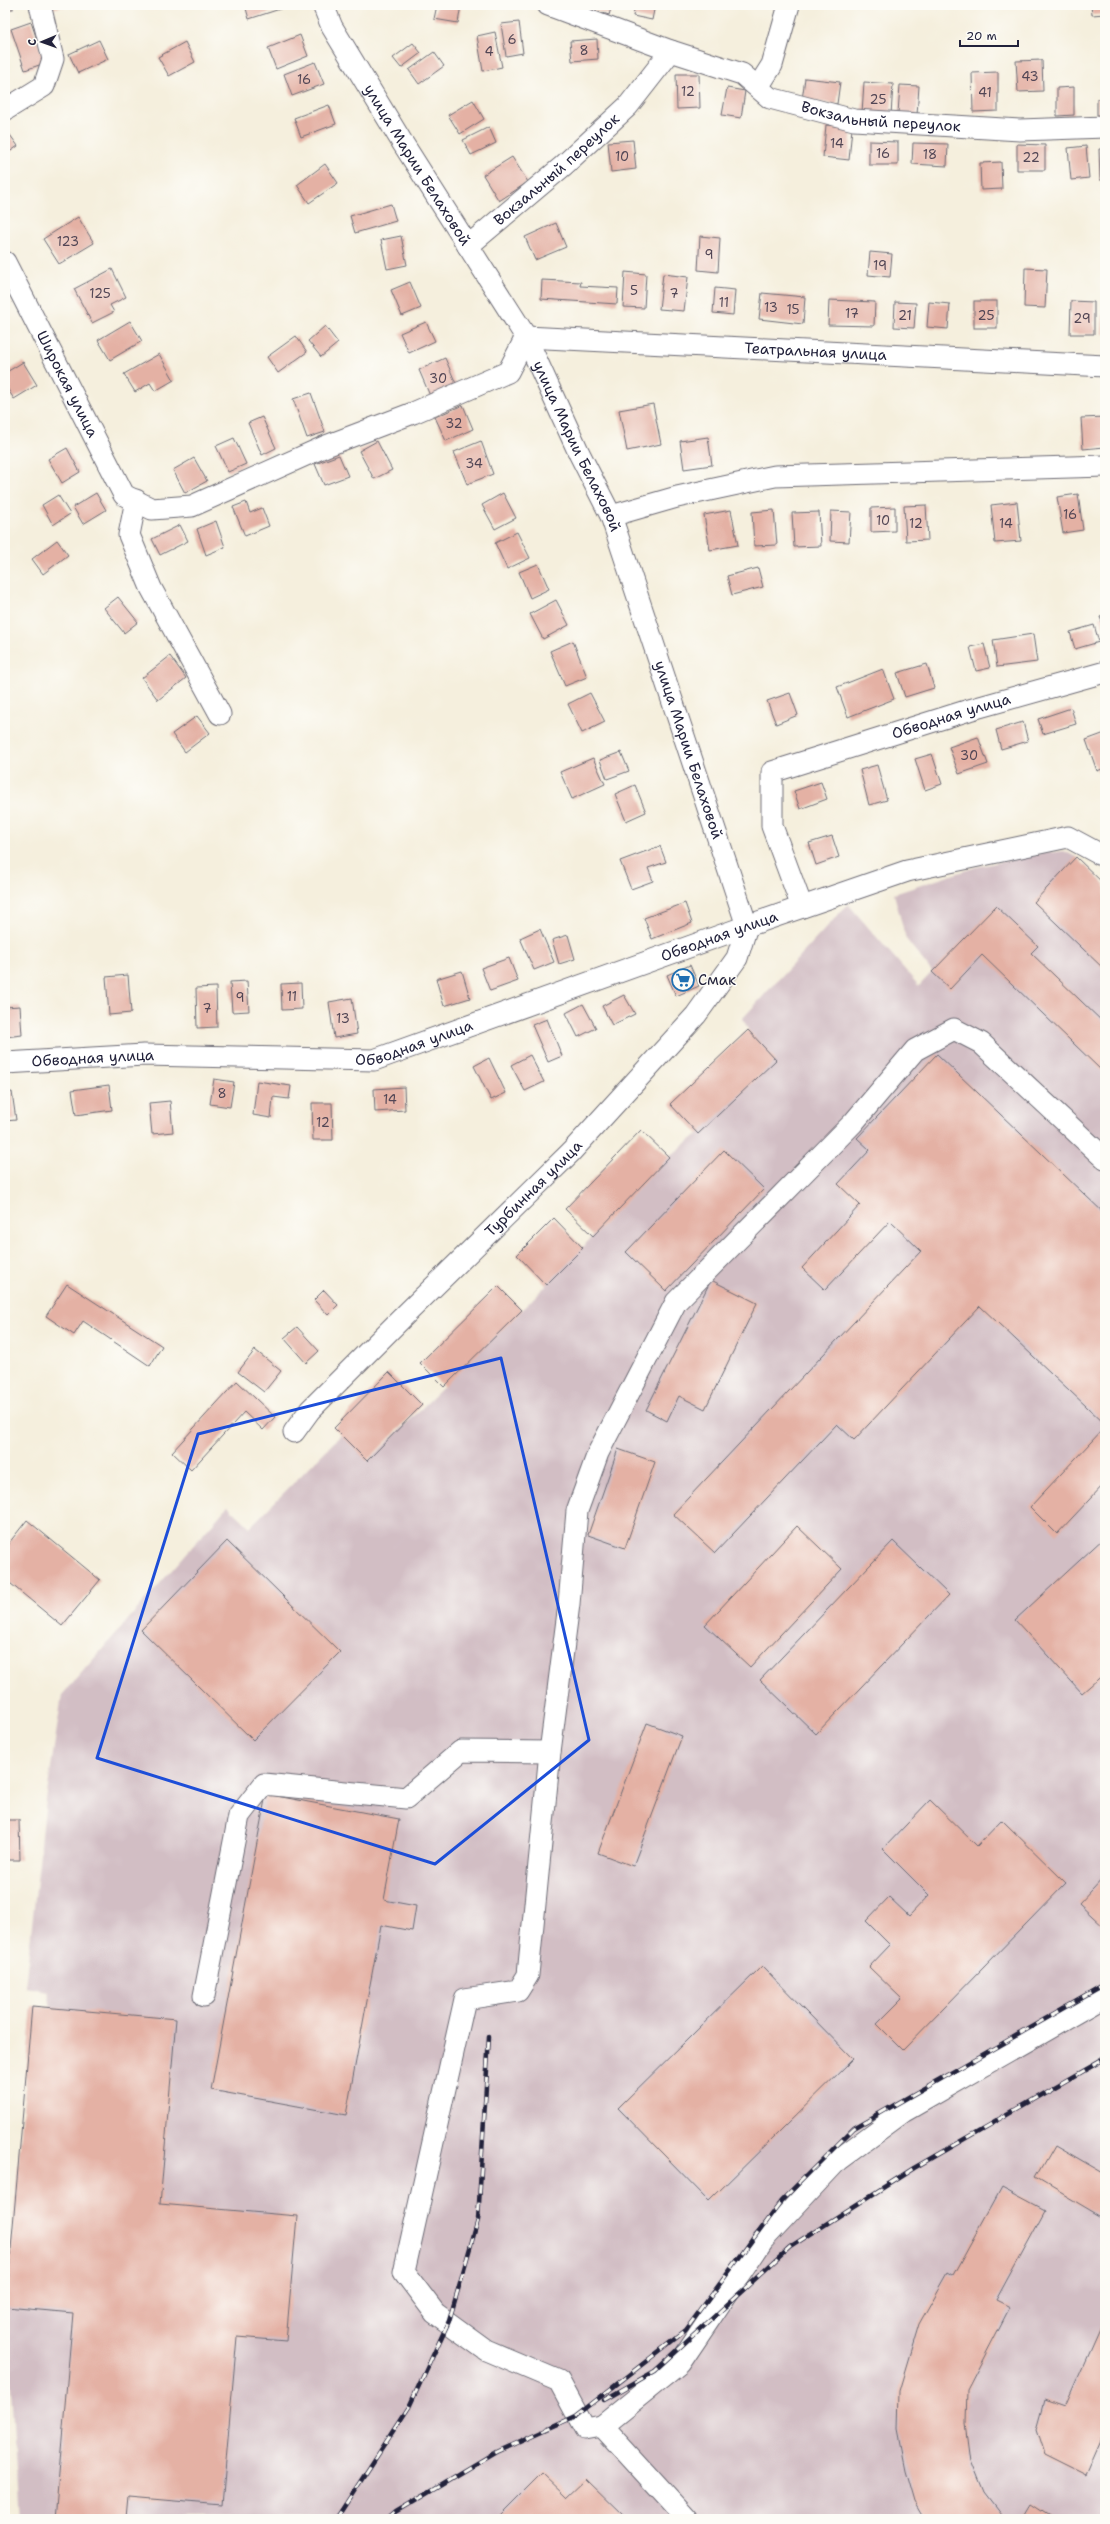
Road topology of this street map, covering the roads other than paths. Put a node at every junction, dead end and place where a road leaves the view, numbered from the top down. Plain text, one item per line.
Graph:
1 (40, 5) edge
2 (323, 5) edge
3 (548, 5) edge
4 (789, 5) edge
5 (671, 51) junction
6 (758, 87) junction
7 (5, 110) edge
8 (1105, 127) edge
9 (468, 246) junction
10 (5, 262) edge
11 (526, 337) junction
12 (1105, 366) edge
13 (1105, 466) edge
14 (136, 500) junction
15 (611, 516) junction
16 (1105, 672) edge
17 (220, 714) dead end
18 (1105, 857) edge
19 (802, 907) junction
20 (747, 926) junction
21 (5, 1063) edge
22 (1105, 1159) edge
23 (294, 1432) dead end
24 (550, 1752) junction
25 (204, 1996) dead end
26 (1105, 1996) edge
27 (602, 2426) junction
28 (687, 2519) edge

1 - 7 street
2 - 9 street, улица Марии Белаховой
3 - 5 street, Вокзальный переулок
4 - 6 street
5 - 6 street, Вокзальный переулок
5 - 9 street, Вокзальный переулок
6 - 8 street, Вокзальный переулок
9 - 11 street, улица Марии Белаховой
10 - 14 street, Широкая улица
11 - 12 street, Театральная улица
11 - 14 street, Широкая улица
11 - 15 street, улица Марии Белаховой
13 - 15 street
14 - 17 street
15 - 20 street, улица Марии Белаховой
16 - 19 street, Обводная улица
18 - 19 street, Обводная улица
19 - 20 street, Обводная улица
20 - 21 street, Обводная улица
20 - 23 street, Турбинная улица
22 - 24 street
24 - 25 street
24 - 27 street
26 - 27 street
27 - 28 street

